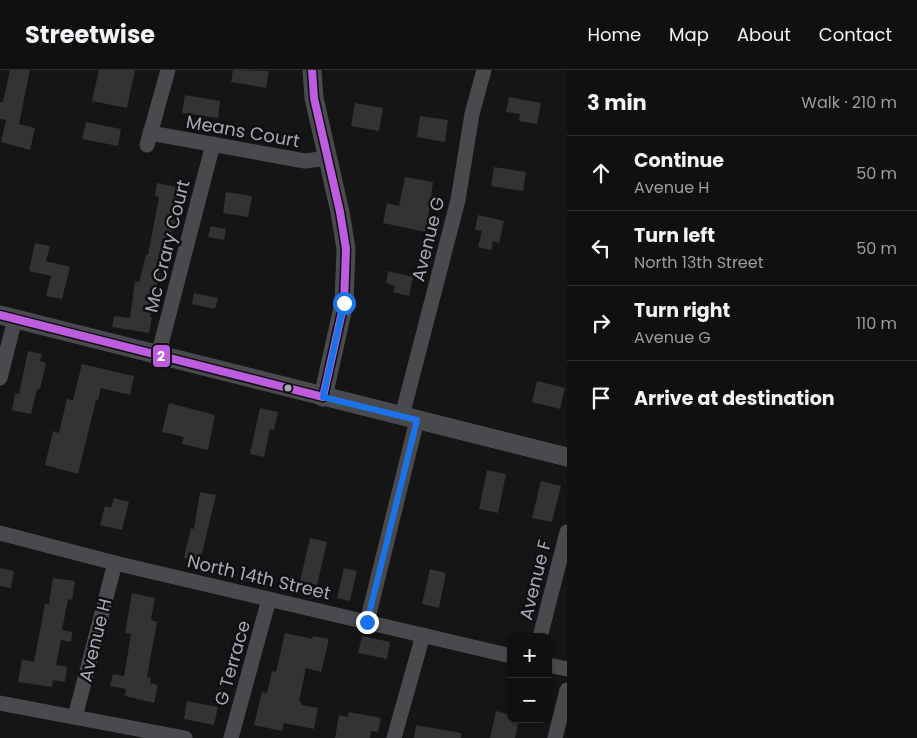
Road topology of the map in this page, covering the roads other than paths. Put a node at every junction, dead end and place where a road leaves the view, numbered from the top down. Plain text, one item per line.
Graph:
1 (168, 70) edge
2 (312, 70) edge
3 (484, 70) edge
4 (213, 144) junction
5 (328, 158) junction
6 (8, 317) edge
7 (158, 356) junction
8 (0, 378) edge
9 (323, 397) junction
10 (409, 418) junction
11 (567, 457) edge
12 (567, 532) edge
13 (0, 533) edge
14 (115, 563) junction
15 (270, 599) junction
16 (367, 622) junction
17 (541, 633) edge
18 (423, 635) junction
19 (507, 655) edge
20 (552, 666) edge
21 (567, 669) edge
22 (567, 690) edge
23 (0, 703) edge
24 (75, 717) junction
25 (110, 731) edge
26 (185, 738) edge
27 (230, 738) edge
28 (394, 738) edge
29 (555, 738) edge

1 - 4 street, Means Court
2 - 5 street
3 - 10 street, Avenue G
4 - 5 street, Means Court
4 - 7 street, Mc Crary Court
5 - 9 street
6 - 7 street
6 - 8 street
7 - 9 street
9 - 10 street
10 - 11 street
10 - 16 street, Avenue G
12 - 17 street, Avenue F
13 - 14 street, North 14th Street
14 - 15 street, North 14th Street
14 - 24 street, Avenue H
15 - 16 street, North 14th Street
15 - 27 street, G Terrace
16 - 18 street, North 14th Street
18 - 19 street, North 14th Street
18 - 28 street
20 - 21 street
22 - 29 street
23 - 24 street
24 - 25 street
25 - 26 street

